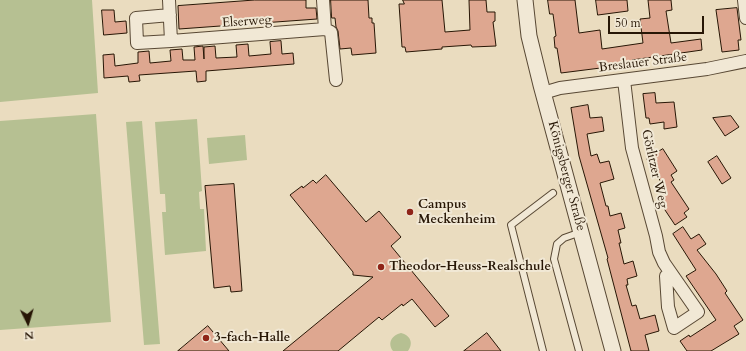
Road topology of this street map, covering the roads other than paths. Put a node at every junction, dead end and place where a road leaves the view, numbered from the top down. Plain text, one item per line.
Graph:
1 (169, 0) edge
2 (323, 0) edge
3 (525, 0) edge
4 (744, 0) edge
5 (170, 15) junction
6 (746, 18) edge
7 (325, 29) junction
8 (171, 41) junction
9 (746, 61) edge
10 (336, 80) dead end
11 (624, 80) junction
12 (544, 93) junction
13 (553, 193) dead end
14 (581, 232) junction
15 (670, 276) dead end
16 (543, 351) edge
17 (579, 351) edge
18 (613, 351) edge

1 - 5 street
2 - 7 street
3 - 12 street, Königsberger Straße
4 - 6 street
5 - 8 street
5 - 8 street, Elserweg
7 - 8 street, Elserweg
7 - 10 street
9 - 11 street, Breslauer Straße
11 - 12 street, Breslauer Straße
11 - 15 street, Görlitzer Weg
12 - 14 street, Königsberger Straße
13 - 16 lane
14 - 17 lane
14 - 18 street, Königsberger Straße

